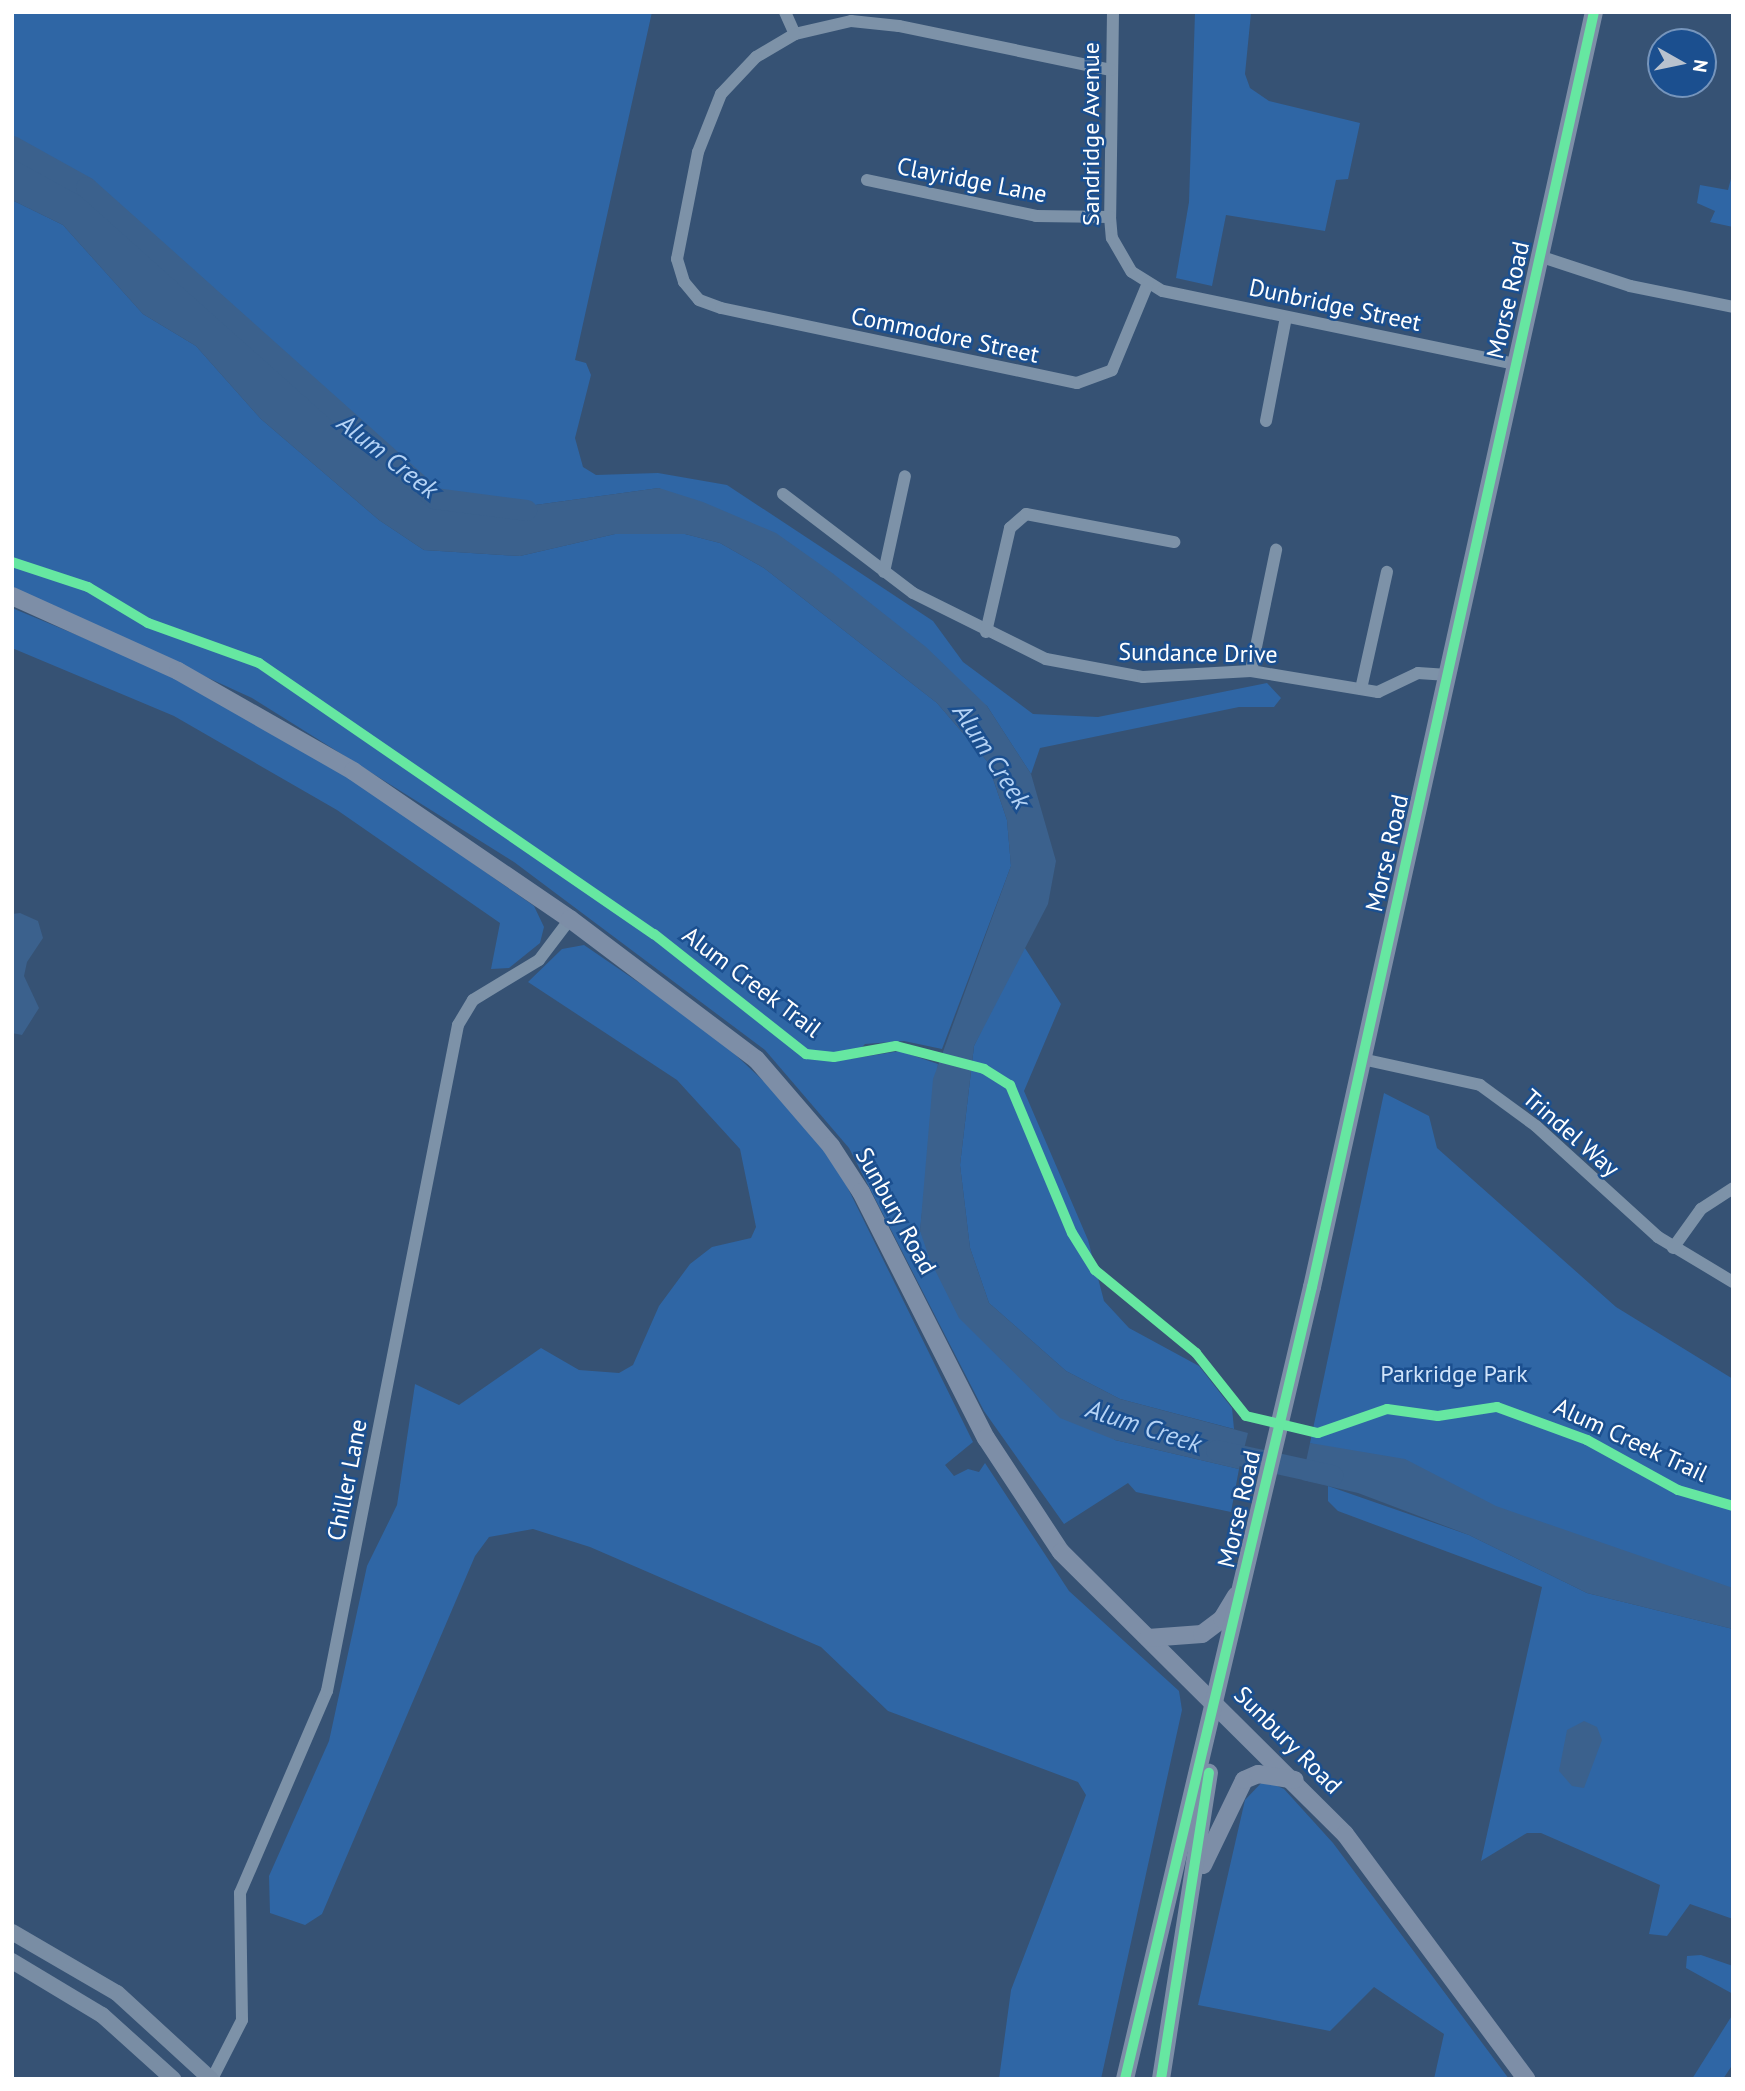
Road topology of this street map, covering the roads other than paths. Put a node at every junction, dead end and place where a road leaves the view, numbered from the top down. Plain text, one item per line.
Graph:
1 (785, 12) edge
2 (1113, 12) edge
3 (1594, 12) edge
4 (795, 34) junction
5 (1111, 71) junction
6 (867, 180) dead end
7 (1110, 217) junction
8 (1539, 256) junction
9 (1148, 283) junction
10 (1733, 307) edge
11 (1286, 317) junction
12 (1515, 364) junction
13 (1266, 421) dead end
14 (905, 475) dead end
15 (783, 494) dead end
16 (1174, 542) dead end
17 (1276, 550) dead end
18 (884, 572) junction
19 (1387, 572) dead end
20 (12, 596) edge
21 (986, 632) junction
22 (1251, 671) junction
23 (1448, 675) junction
24 (1361, 689) junction
25 (570, 919) junction
26 (1362, 1059) junction
27 (1733, 1188) edge
28 (1673, 1248) junction
29 (1733, 1282) edge
30 (1244, 1581) junction
31 (1148, 1638) junction
32 (1216, 1703) junction
33 (1295, 1780) junction
34 (1197, 1878) junction
35 (12, 1931) edge
36 (12, 1961) edge
37 (173, 2079) edge
38 (211, 2079) edge
39 (1125, 2079) edge
40 (1161, 2079) edge
41 (1525, 2079) edge

1 - 4 street
2 - 5 street, Sandridge Avenue
3 - 8 main road, Morse Road
4 - 5 street
4 - 9 street, Commodore Street
5 - 7 street, Sandridge Avenue
6 - 7 street, Clayridge Lane
7 - 9 street, Sandridge Avenue
8 - 10 street
8 - 12 main road, Morse Road
9 - 11 street, Dunbridge Street
11 - 12 street, Dunbridge Street
11 - 13 street
12 - 23 main road, Morse Road
14 - 18 street
15 - 18 street, Sundance Drive
16 - 21 street
17 - 22 street
18 - 21 street, Sundance Drive
19 - 24 street
20 - 25 main road, Sunbury Road
21 - 22 street, Sundance Drive
22 - 24 street, Sundance Drive
23 - 24 street, Sundance Drive
23 - 26 main road, Morse Road
25 - 31 main road, Sunbury Road
25 - 38 street, Chiller Lane
26 - 28 street, Trindel Way
26 - 30 main road, Morse Road
27 - 28 street
28 - 29 street, Trindel Way
30 - 31 main road
30 - 32 main road, Morse Road
31 - 32 main road, Sunbury Road
32 - 33 main road, Sunbury Road
32 - 34 main road, Morse Road
32 - 39 main road, Morse Road
33 - 34 main road
33 - 41 main road, Sunbury Road
34 - 40 main road, Morse Road
35 - 38 main road
36 - 37 main road

